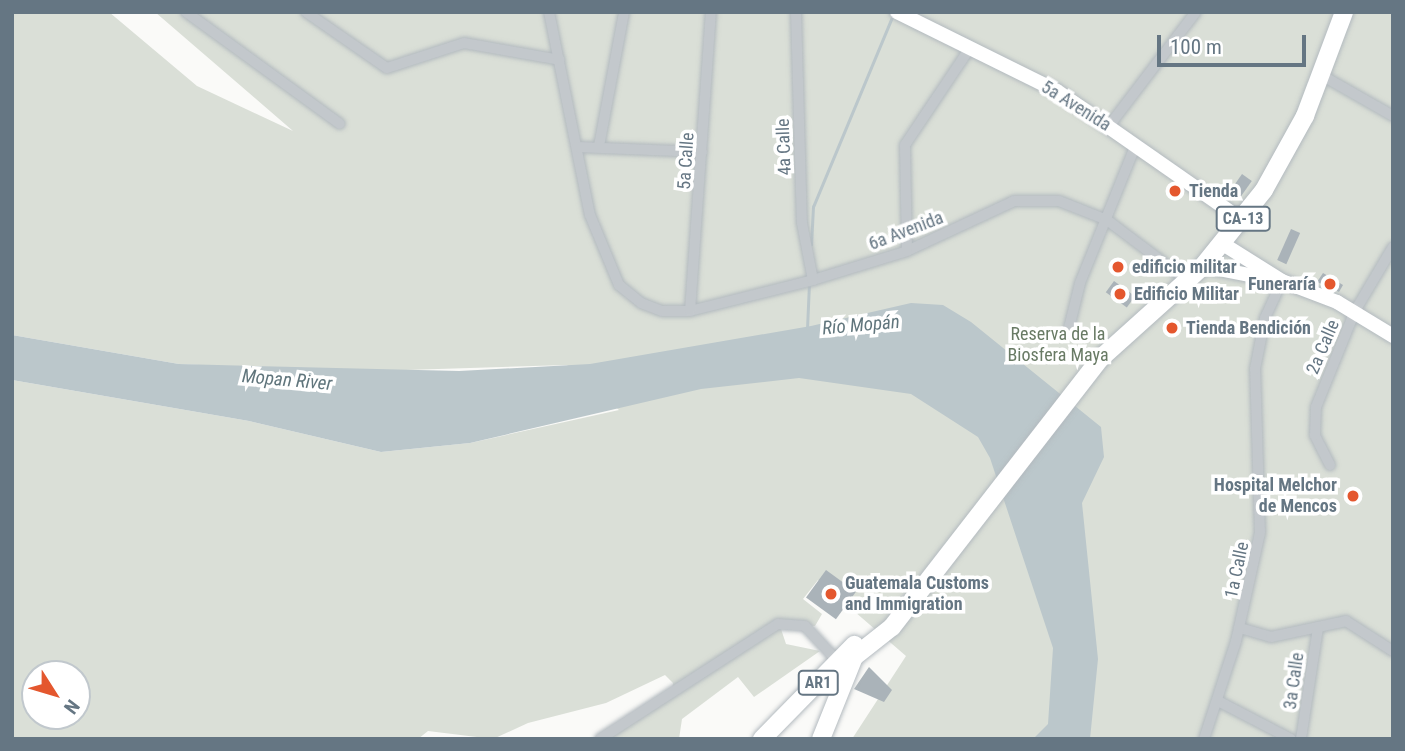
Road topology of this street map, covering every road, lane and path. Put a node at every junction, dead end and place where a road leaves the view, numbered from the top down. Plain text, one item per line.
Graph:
1 (186, 12) edge
2 (306, 12) edge
3 (549, 12) edge
4 (624, 12) edge
5 (711, 12) edge
6 (796, 12) edge
7 (1196, 12) edge
8 (1344, 12) edge
9 (905, 14) edge
10 (970, 48) junction
11 (560, 60) junction
12 (1323, 76) junction
13 (1393, 116) edge
14 (340, 124) dead end
15 (1110, 125) junction
16 (599, 146) junction
17 (577, 147) junction
18 (1135, 147) junction
19 (702, 152) junction
20 (1107, 220) junction
21 (1242, 220) junction
22 (1223, 244) junction
23 (1393, 247) edge
24 (907, 251) junction
25 (1203, 266) junction
26 (813, 280) junction
27 (1188, 281) junction
28 (1282, 281) junction
29 (690, 311) junction
30 (1355, 311) junction
31 (1068, 332) dead end
32 (1393, 337) edge
33 (1331, 465) dead end
34 (1240, 628) junction
35 (1318, 628) junction
36 (879, 633) joint
37 (1391, 647) edge
38 (841, 665) junction
39 (1218, 701) junction
40 (600, 739) edge
41 (762, 739) edge
42 (821, 739) edge
43 (1204, 739) edge
44 (1291, 739) edge
45 (1301, 739) edge

1 - 14 street
2 - 11 street
3 - 11 street
4 - 16 street
5 - 19 street, 5a Calle
6 - 26 street, 4a Calle
7 - 15 street
8 - 12 highway, CA-13
9 - 10 street, 5a Avenida
10 - 15 street, 5a Avenida
10 - 24 street
11 - 17 street
12 - 13 street
12 - 21 highway, CA-13
15 - 18 street, 5a Avenida
16 - 17 street
16 - 19 street
17 - 29 street, 6a Avenida
18 - 20 street
18 - 21 street, 5a Avenida
19 - 29 street, 5a Calle
20 - 24 street, 6a Avenida
20 - 27 street, 6a Avenida
20 - 31 street
21 - 22 highway, CA-13
22 - 25 highway, CA-13
22 - 28 street
23 - 30 street, 2a Calle
24 - 26 street, 6a Avenida
25 - 27 highway, CA-13
25 - 28 street
26 - 29 street, 6a Avenida
27 - 36 highway, CA-13
28 - 30 street
28 - 34 street, 1a Calle
30 - 32 street
30 - 33 street, 2a Calle
34 - 35 street
34 - 39 street, 1a Calle
35 - 37 street
35 - 45 street, 3a Calle
36 - 38 highway, AR1
38 - 40 street
38 - 41 highway, AR1
38 - 42 highway, AR1
39 - 43 street, 1a Calle
39 - 44 street

